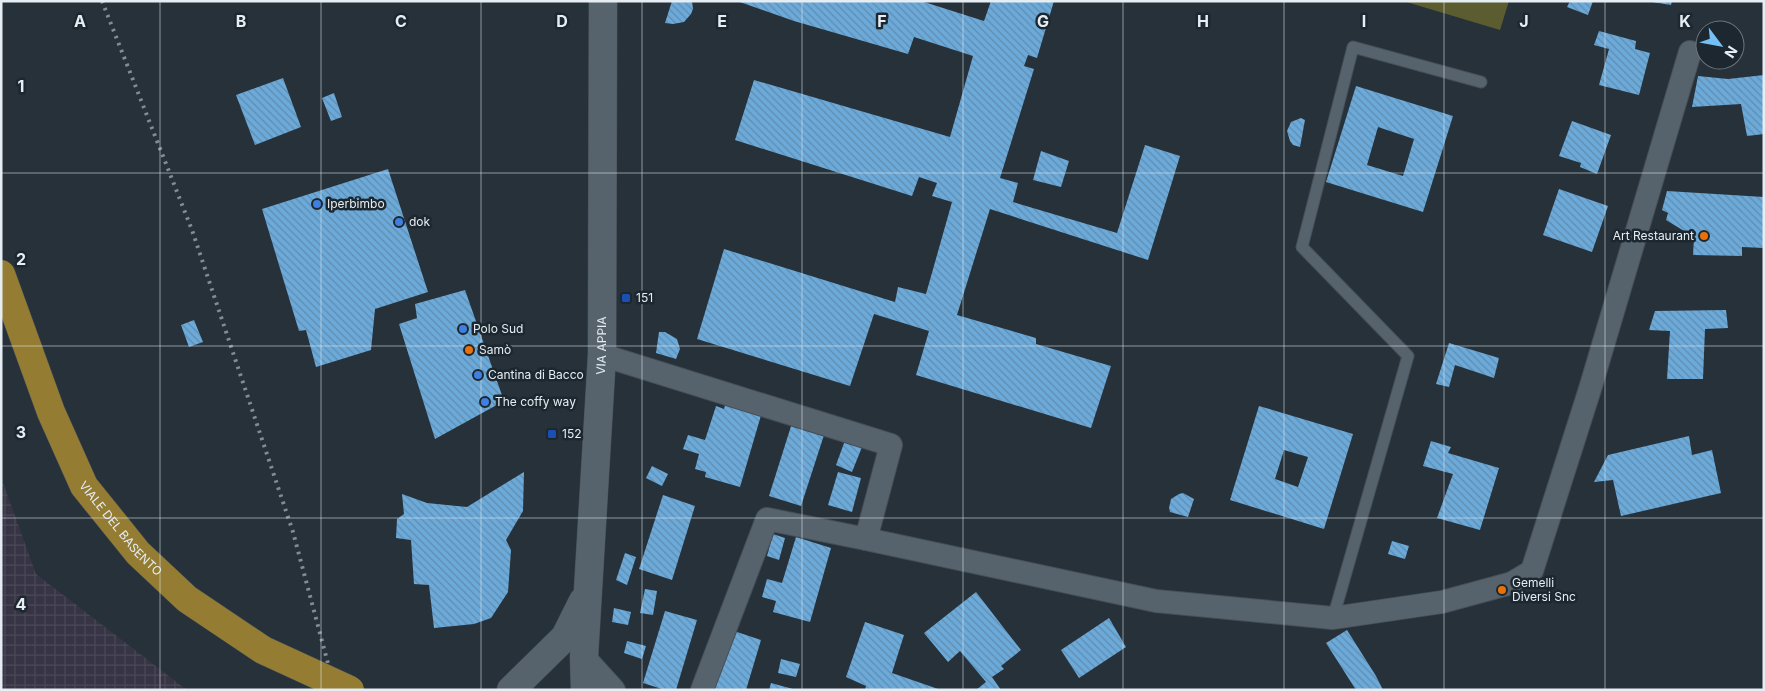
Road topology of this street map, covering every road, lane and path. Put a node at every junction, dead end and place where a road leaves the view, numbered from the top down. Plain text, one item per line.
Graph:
1 (604, 1) edge
2 (1690, 52) dead end
3 (1481, 82) dead end
4 (1, 274) edge
5 (602, 355) junction
6 (866, 539) junction
7 (589, 588) junction
8 (1333, 618) junction
9 (584, 657) junction
10 (350, 690) edge
11 (511, 690) edge
12 (585, 690) edge
13 (614, 690) edge
14 (702, 690) edge

1 - 5 main road, VIA APPIA
2 - 8 street
3 - 8 lane
4 - 10 main road, VIALE DEL BASENTO, bridge
5 - 6 street
5 - 7 main road, VIA APPIA
6 - 8 street
6 - 14 street
7 - 9 main road, VIA APPIA
7 - 11 main road
9 - 12 main road, VIA APPIA
9 - 13 street

